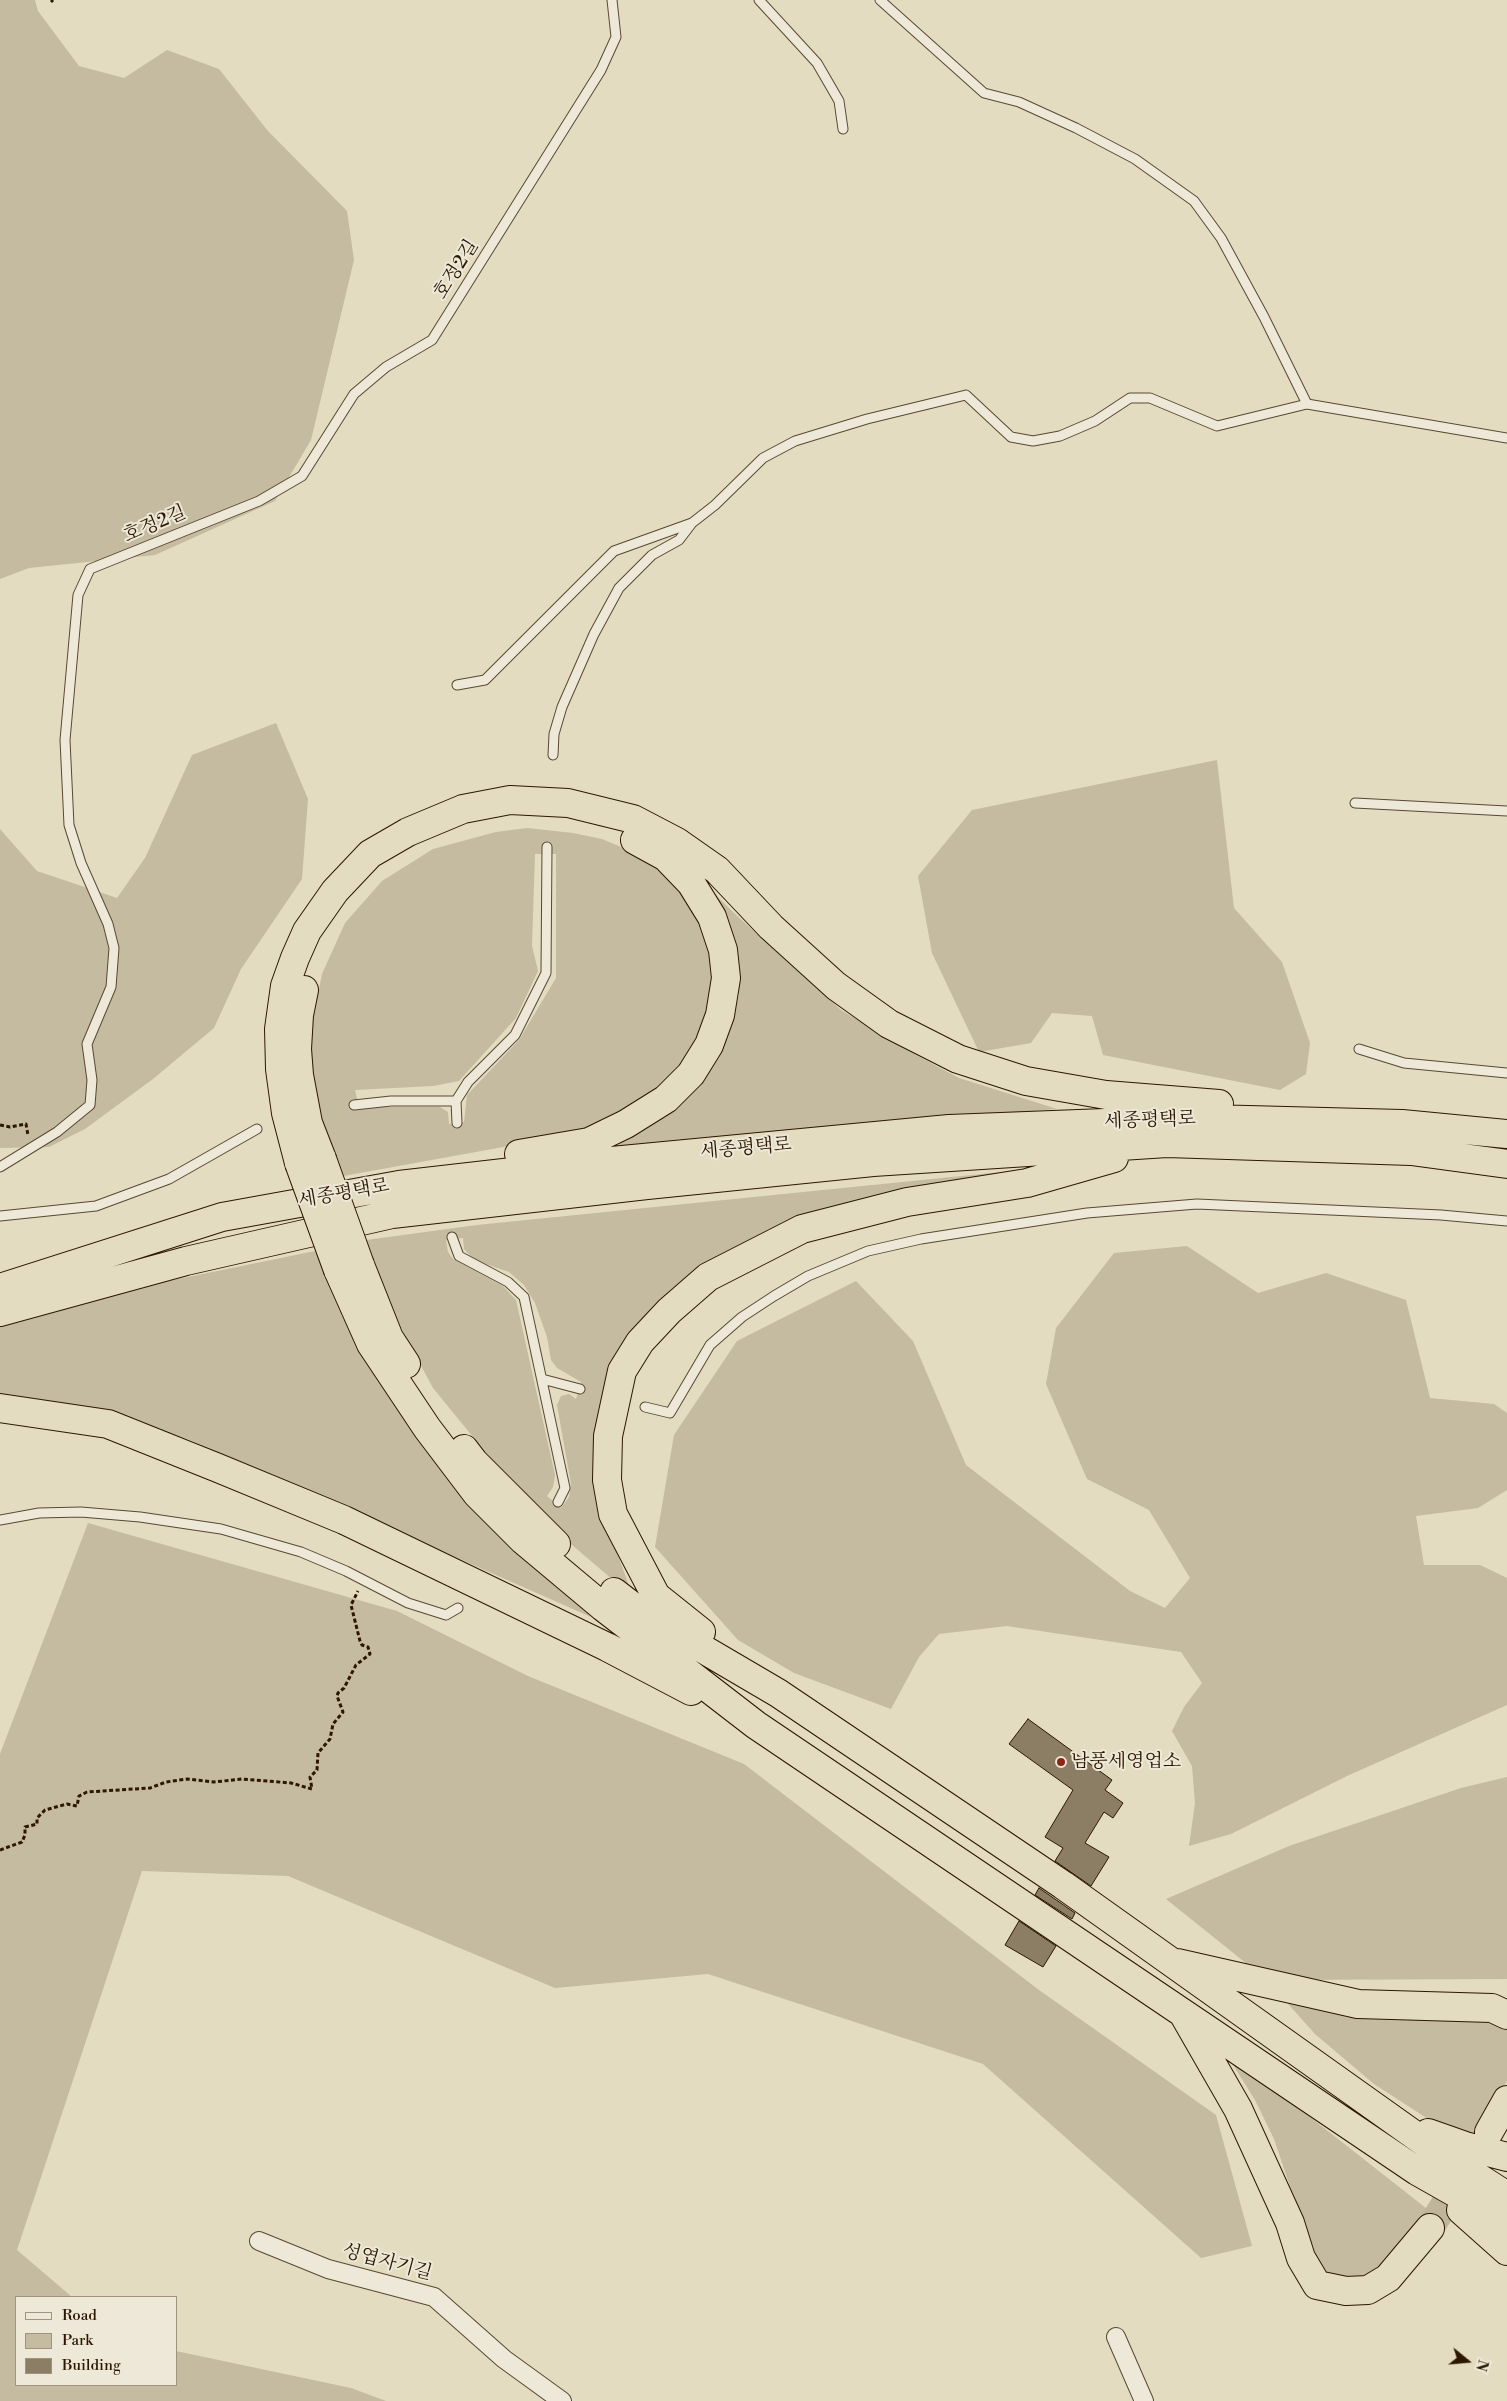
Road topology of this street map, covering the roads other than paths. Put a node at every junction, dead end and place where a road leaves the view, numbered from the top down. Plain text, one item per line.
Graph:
1 (612, 0) edge
2 (758, 0) edge
3 (880, 0) edge
4 (843, 129) dead end
5 (1307, 404) junction
6 (1507, 438) edge
7 (692, 523) junction
8 (457, 685) dead end
9 (553, 756) dead end
10 (1355, 803) dead end
11 (1507, 811) edge
12 (547, 847) dead end
13 (1359, 1049) dead end
14 (1507, 1073) edge
15 (456, 1101) junction
16 (354, 1106) dead end
17 (457, 1122) dead end
18 (1402, 1124) junction
19 (257, 1129) dead end
20 (1507, 1134) edge
21 (1167, 1143) junction
22 (310, 1161) junction
23 (1507, 1164) edge
24 (0, 1167) edge
25 (399, 1184) junction
26 (0, 1216) edge
27 (1507, 1221) edge
28 (452, 1237) dead end
29 (349, 1267) junction
30 (0, 1288) edge
31 (0, 1312) edge
32 (542, 1379) junction
33 (580, 1389) dead end
34 (645, 1406) dead end
35 (0, 1408) edge
36 (558, 1502) dead end
37 (0, 1520) edge
38 (458, 1608) dead end
39 (778, 1694) junction
40 (756, 1725) junction
41 (1166, 1960) junction
42 (1180, 2010) junction
43 (1507, 2015) edge
44 (1507, 2100) edge
45 (1387, 2115) junction
46 (1489, 2132) dead end
47 (1507, 2157) edge
48 (1417, 2171) junction
49 (1507, 2196) edge
50 (1507, 2222) edge
51 (1430, 2228) tunnel mouth
52 (259, 2241) dead end
53 (1507, 2251) edge
54 (1116, 2337) dead end
55 (562, 2401) edge
56 (1144, 2401) edge

1 - 24 lane, 호정2길
2 - 4 lane
3 - 5 lane
5 - 6 lane
5 - 7 lane
7 - 8 lane
7 - 9 lane
10 - 11 lane
12 - 15 lane
13 - 14 lane
15 - 16 lane
15 - 17 lane
18 - 20 highway, 세종평택로
18 - 22 highway
18 - 25 highway, 세종평택로
19 - 26 lane
21 - 23 highway, 세종평택로
21 - 31 highway, 세종평택로
21 - 39 highway
22 - 25 highway
22 - 29 highway, bridge
25 - 30 highway, 세종평택로
27 - 34 lane
28 - 32 lane
29 - 39 highway
29 - 40 highway
32 - 33 lane
32 - 36 lane
35 - 40 highway
37 - 38 lane
39 - 41 highway
40 - 42 highway
41 - 43 highway
41 - 45 highway
42 - 48 highway
42 - 51 highway
44 - 46 highway
45 - 47 highway
45 - 49 highway
48 - 50 highway
48 - 53 highway
52 - 55 street, 성엽자기길
54 - 56 street

